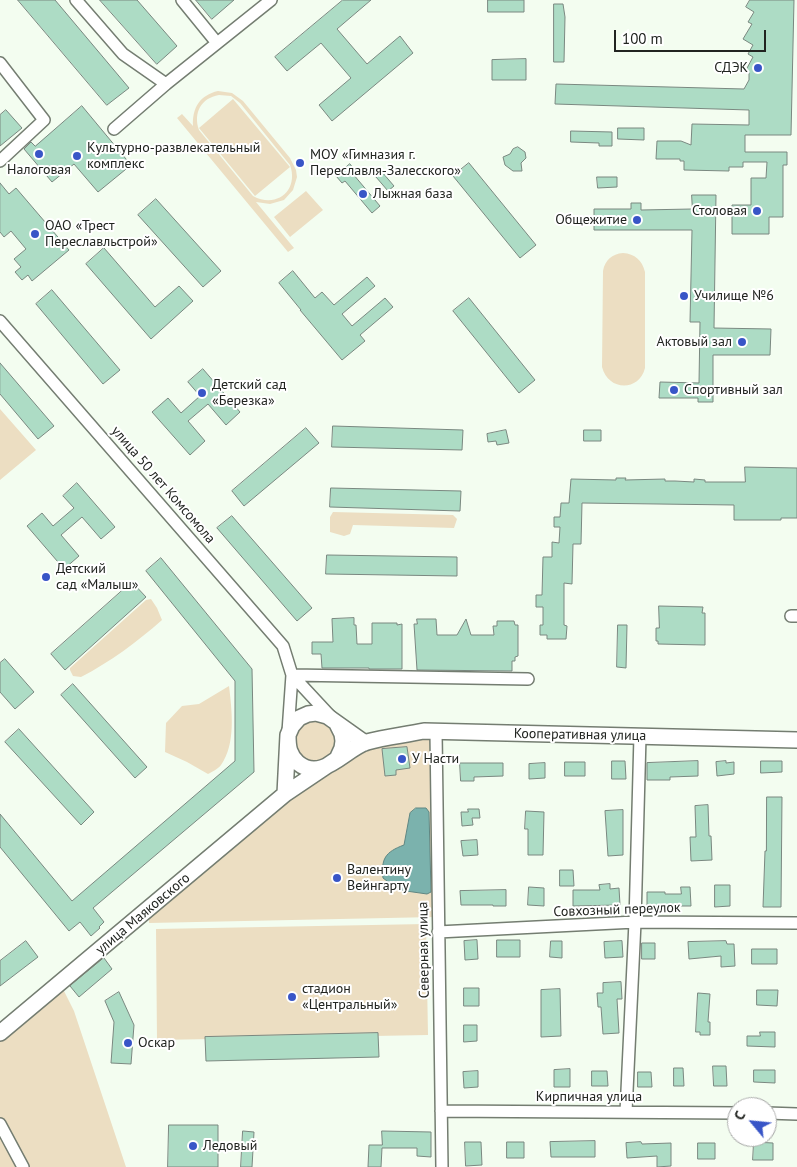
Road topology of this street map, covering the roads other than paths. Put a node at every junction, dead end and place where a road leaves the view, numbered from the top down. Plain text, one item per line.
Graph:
1 (76, 0) edge
2 (182, 0) edge
3 (271, 0) edge
4 (217, 43) junction
5 (0, 63) edge
6 (166, 84) junction
7 (114, 129) dead end
8 (0, 161) edge
9 (0, 321) edge
10 (292, 675) junction
11 (528, 679) dead end
12 (338, 724) junction
13 (436, 732) junction
14 (288, 735) junction
15 (640, 736) junction
16 (797, 740) edge
17 (365, 743) junction
18 (326, 767) junction
19 (285, 794) junction
20 (635, 922) junction
21 (797, 923) edge
22 (438, 932) junction
23 (0, 1033) edge
24 (441, 1111) junction
25 (626, 1112) junction
26 (727, 1113) edge
27 (777, 1114) edge
28 (797, 1114) edge
29 (0, 1124) edge
30 (4, 1142) edge
31 (19, 1165) edge
32 (442, 1167) edge

1 - 6 street
2 - 4 street
3 - 4 street
4 - 6 street
5 - 8 street
6 - 7 street
9 - 10 street, улица 50 лет Комсомола
10 - 11 street
10 - 12 street
10 - 14 street
12 - 14 main road
12 - 17 main road
12 - 18 main road
13 - 15 main road, Кооперативная улица
13 - 17 main road, Кооперативная улица
13 - 22 street, Северная улица
14 - 18 main road
14 - 19 main road
15 - 16 main road, Кооперативная улица
15 - 20 street
17 - 18 main road
18 - 19 main road, улица Маяковского
19 - 23 main road, улица Маяковского
20 - 21 street, Совхозный переулок
20 - 22 street, Совхозный переулок
20 - 25 street
22 - 24 street, Северная улица
24 - 25 street, Кирпичная улица
24 - 32 street, Северная улица
25 - 26 street, Кирпичная улица
27 - 28 street
29 - 30 street
30 - 31 street

